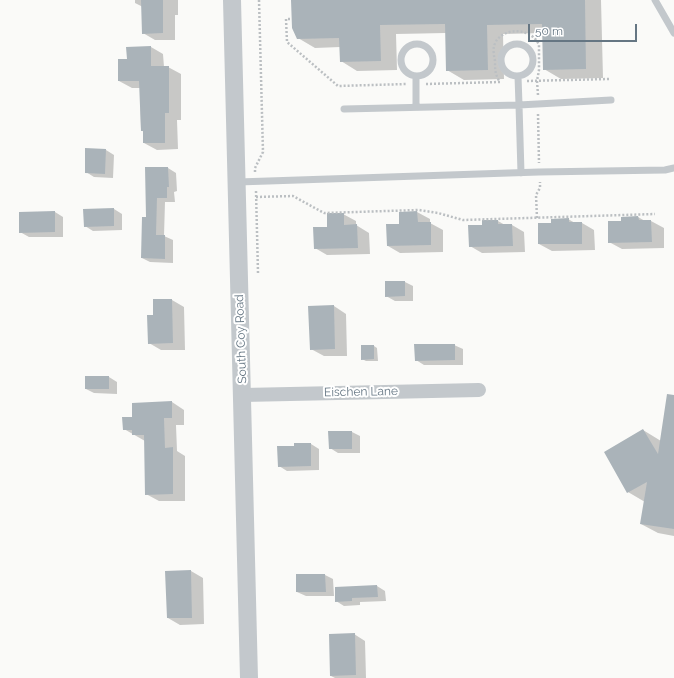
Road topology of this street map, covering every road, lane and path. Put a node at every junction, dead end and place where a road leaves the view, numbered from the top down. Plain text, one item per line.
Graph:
1 (232, 0) edge
2 (259, 0) edge
3 (655, 0) edge
4 (290, 19) dead end
5 (674, 34) edge
6 (416, 76) junction
7 (518, 76) junction
8 (609, 79) dead end
9 (537, 81) junction
10 (416, 84) junction
11 (611, 100) dead end
12 (538, 103) junction
13 (519, 105) junction
14 (416, 107) junction
15 (344, 109) dead end
16 (674, 168) edge
17 (540, 172) junction
18 (521, 173) junction
19 (256, 181) junction
20 (237, 182) junction
21 (256, 196) junction
22 (654, 214) dead end
23 (537, 218) junction
24 (258, 273) dead end
25 (478, 390) dead end
26 (243, 395) junction
27 (250, 678) edge

1 - 20 street, South Coy Road
2 - 19 path
3 - 5 lane
4 - 10 path
6 - 6 lane
6 - 10 lane
7 - 7 lane
7 - 13 lane
8 - 9 path
9 - 10 path
9 - 12 path
10 - 14 lane
11 - 12 lane
12 - 13 lane
12 - 17 path
13 - 14 lane
13 - 18 lane
14 - 15 lane
16 - 17 lane
17 - 18 lane
17 - 23 path
18 - 19 lane
19 - 20 lane
19 - 21 path
20 - 26 street, South Coy Road
21 - 23 path
21 - 24 path
22 - 23 path
25 - 26 street, Eischen Lane
26 - 27 street, South Coy Road

